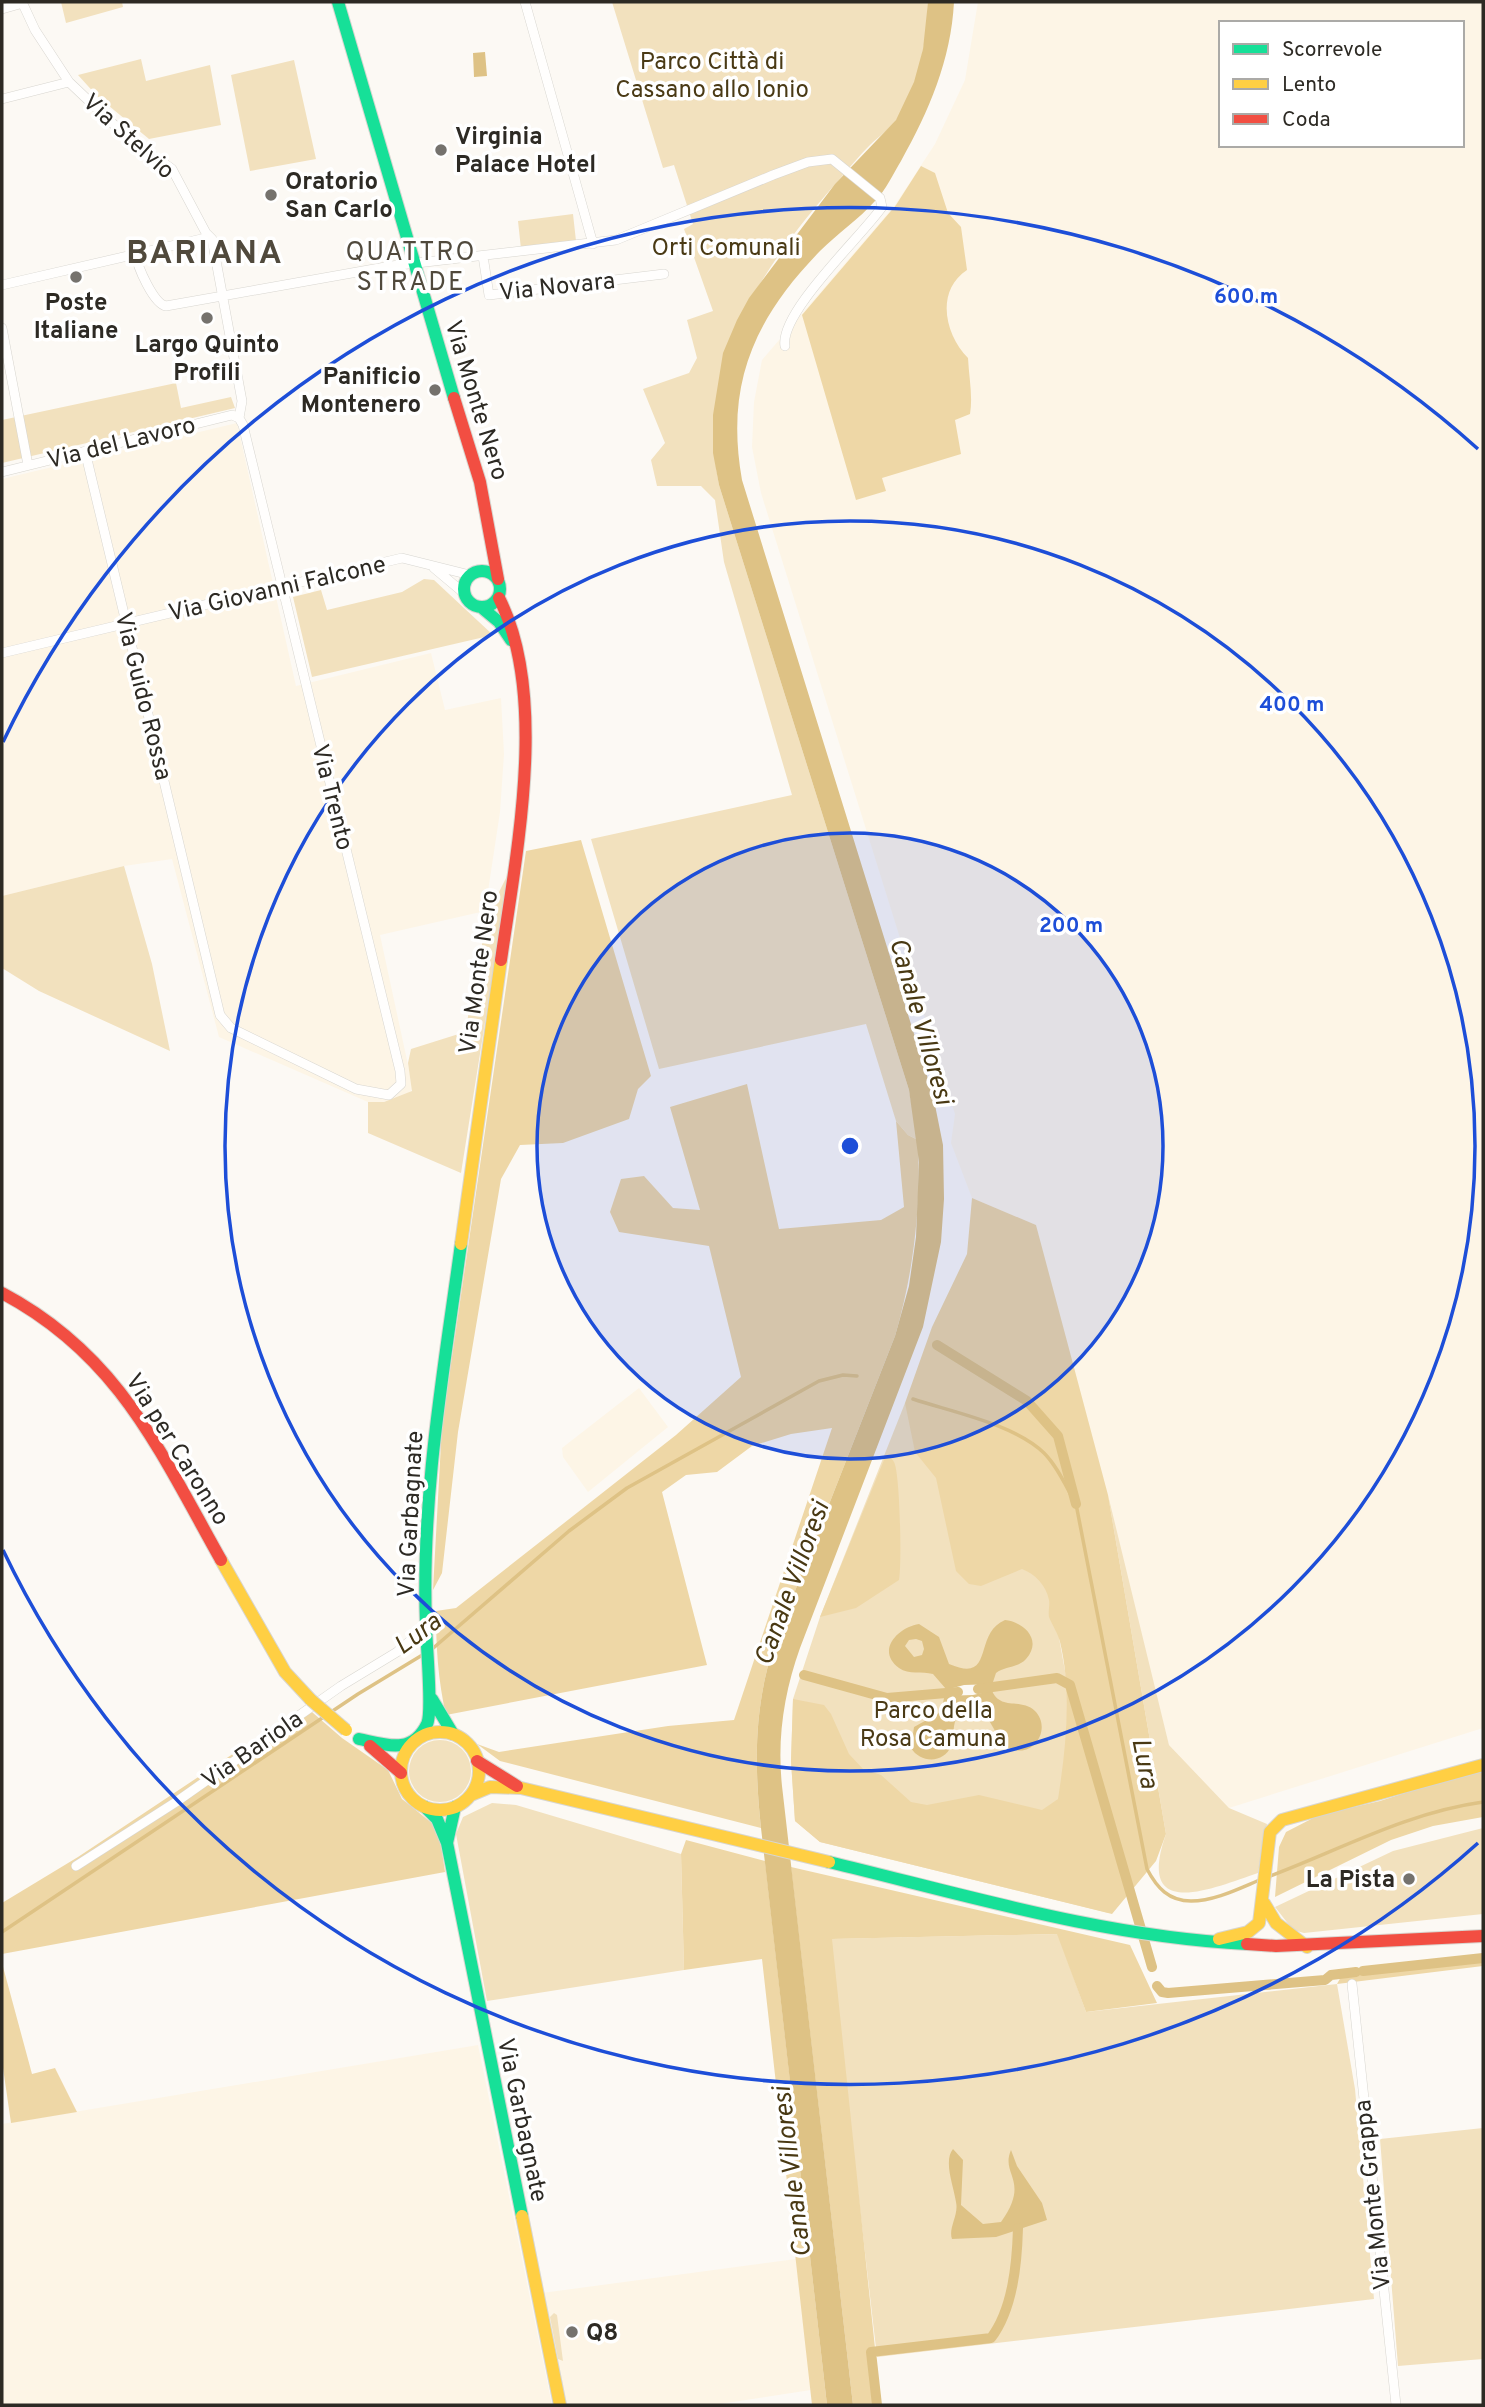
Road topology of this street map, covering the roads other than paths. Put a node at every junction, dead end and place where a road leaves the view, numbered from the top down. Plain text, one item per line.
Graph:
1 (23, 2) edge
2 (338, 2) edge
3 (525, 2) edge
4 (2, 9) edge
5 (69, 82) junction
6 (2, 99) edge
7 (210, 237) junction
8 (593, 244) junction
9 (136, 254) junction
10 (483, 256) junction
11 (413, 264) junction
12 (664, 274) dead end
13 (2, 285) edge
14 (222, 296) junction
15 (2, 328) edge
16 (785, 346) dead end
17 (239, 418) junction
18 (85, 451) junction
19 (28, 466) junction
20 (2, 472) edge
21 (490, 528) junction
22 (430, 565) junction
23 (473, 574) junction
24 (498, 579) junction
25 (282, 585) junction
26 (465, 594) junction
27 (499, 598) junction
28 (481, 607) junction
29 (126, 623) junction
30 (516, 649) junction
31 (2, 653) edge
32 (203, 942) joint
33 (5, 1294) edge
34 (441, 1379) joint
35 (425, 1628) junction
36 (430, 1692) junction
37 (453, 1734) junction
38 (359, 1739) junction
39 (417, 1740) junction
40 (477, 1761) junction
41 (1483, 1764) edge
42 (401, 1773) junction
43 (521, 1788) junction
44 (471, 1795) junction
45 (425, 1807) junction
46 (455, 1807) junction
47 (447, 1843) junction
48 (76, 1866) dead end
49 (1264, 1903) junction
50 (1483, 1936) edge
51 (1202, 1942) junction
52 (1307, 1947) junction
53 (1352, 1984) dead end
54 (560, 2405) edge
55 (1396, 2405) edge

1 - 4 street
1 - 5 street, Via Stelvio
2 - 11 street, Via Monte Nero
3 - 8 street
5 - 6 street
5 - 7 street, Via Stelvio
7 - 9 street
7 - 14 street, Via Trento
8 - 10 street
8 - 16 street
9 - 13 street
9 - 14 street
10 - 11 street
10 - 12 street, Via Novara
11 - 14 street
11 - 21 street, Via Monte Nero
14 - 17 street, Via Trento
15 - 19 street
17 - 18 street, Via del Lavoro
17 - 25 street, Via Trento
18 - 19 street, Via del Lavoro
18 - 29 street, Via Guido Rossa
19 - 20 street, Via del Lavoro
21 - 23 street, Via Monte Nero
21 - 24 street, Via Monte Nero
22 - 23 street, Via Giovanni Falcone
22 - 25 street, Via Giovanni Falcone
22 - 26 street
23 - 24 street
23 - 26 street
24 - 27 street
25 - 29 street, Via Giovanni Falcone
25 - 32 street, Via Trento
26 - 28 street
27 - 28 street
27 - 30 street, Via Monte Nero
28 - 30 street, Via Monte Nero
29 - 31 street, Via Giovanni Falcone
29 - 32 street, Via Guido Rossa
30 - 34 street, Via Monte Nero
33 - 38 street, Via per Caronno, bridge
34 - 35 street, Via Garbagnate
35 - 36 street, Via Garbagnate
35 - 48 street, Via Bariola
36 - 37 street, Via Garbagnate
36 - 39 street, Via Garbagnate
37 - 39 street
37 - 40 street
38 - 39 street
38 - 42 street
39 - 42 street
40 - 43 street
40 - 44 street
41 - 49 street
42 - 45 street
43 - 44 street
43 - 51 street
44 - 46 street
45 - 46 street
45 - 47 street, Via Garbagnate
46 - 47 street, Via Garbagnate
47 - 54 street, Via Garbagnate
49 - 51 street
49 - 52 street
50 - 52 street
51 - 52 street
53 - 55 street, Via Monte Grappa

